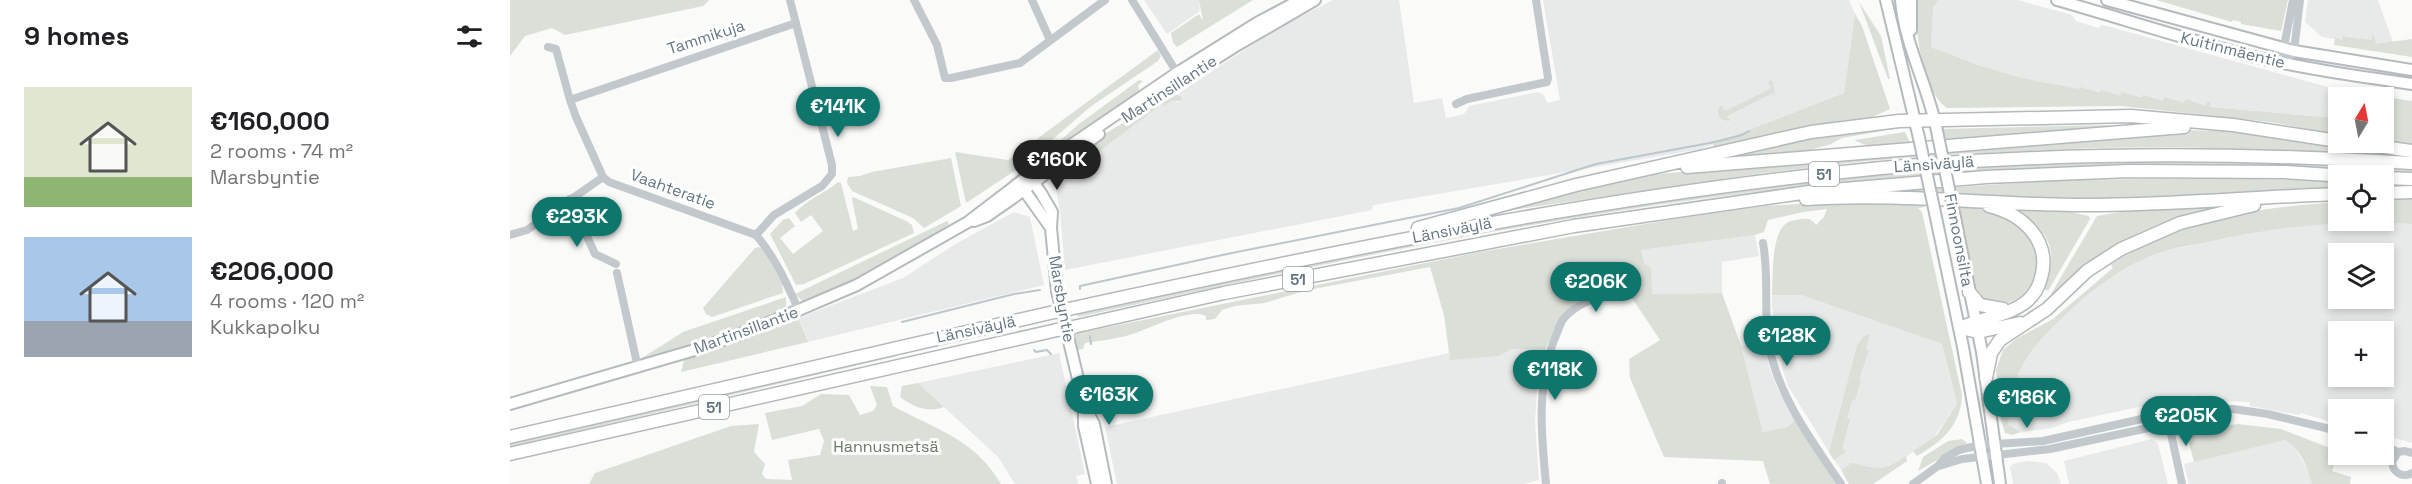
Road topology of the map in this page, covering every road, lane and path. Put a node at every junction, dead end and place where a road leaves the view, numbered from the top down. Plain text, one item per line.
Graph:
1 (790, 0) edge
2 (914, 0) edge
3 (1032, 0) edge
4 (1105, 0) edge
5 (1132, 0) edge
6 (1300, 0) edge
7 (1315, 0) edge
8 (1536, 0) edge
9 (1886, 0) edge
10 (1901, 0) edge
11 (1911, 0) edge
12 (2057, 0) edge
13 (2107, 0) edge
14 (2293, 0) edge
15 (2300, 0) edge
16 (796, 23) junction
17 (1050, 40) junction
18 (1908, 42) junction
19 (548, 48) dead end
20 (2282, 48) junction
21 (2294, 51) junction
22 (2284, 63) junction
23 (2412, 70) edge
24 (1179, 76) junction
25 (2412, 84) edge
26 (570, 100) junction
27 (1456, 104) dead end
28 (1935, 119) junction
29 (1915, 121) junction
30 (2233, 125) junction
31 (2328, 139) edge
32 (2394, 149) edge
33 (2412, 152) edge
34 (2412, 163) edge
35 (1635, 173) junction
36 (2328, 175) edge
37 (603, 177) junction
38 (2394, 178) edge
39 (2412, 179) edge
40 (1027, 184) junction
41 (2412, 192) edge
42 (2394, 193) edge
43 (2328, 195) edge
44 (2290, 197) junction
45 (570, 199) junction
46 (1968, 201) junction
47 (1691, 208) junction
48 (510, 235) edge
49 (756, 235) junction
50 (1763, 243) dead end
51 (1287, 262) junction
52 (1619, 290) dead end
53 (1969, 292) junction
54 (2017, 309) junction
55 (799, 311) junction
56 (2031, 319) junction
57 (1976, 326) junction
58 (1960, 328) junction
59 (638, 368) junction
60 (1986, 378) junction
61 (510, 404) edge
62 (1084, 404) junction
63 (2212, 411) junction
64 (2167, 413) junction
65 (2168, 423) junction
66 (2328, 429) edge
67 (510, 437) edge
68 (1980, 445) junction
69 (1996, 450) junction
70 (2394, 450) edge
71 (2398, 452) junction
72 (2412, 453) edge
73 (510, 454) edge
74 (1982, 457) junction
75 (2394, 459) edge
76 (2393, 465) edge
77 (1938, 466) junction
78 (2396, 472) junction
79 (2407, 478) edge
80 (2395, 483) edge
81 (1096, 484) edge
82 (1106, 484) edge
83 (1546, 484) edge
84 (1841, 484) edge
85 (1913, 484) edge
86 (1987, 484) edge
87 (2000, 484) edge
88 (2182, 484) edge

1 - 16 street
2 - 17 street
3 - 17 street
4 - 17 street
5 - 24 street
6 - 24 main road, Martinsillantie
7 - 24 main road, Martinsillantie
8 - 27 street
9 - 29 main road, Finnoonsilta
10 - 18 main road, Finnoonsilta
11 - 18 main road
12 - 22 main road, Kuitinmäentie
13 - 20 main road, Kuitinmäentie
14 - 20 street
15 - 21 street
16 - 26 street, Tammikuja
16 - 49 street
18 - 28 main road, Finnoonsilta
19 - 26 street
20 - 21 main road, Kuitinmäentie
20 - 22 street
21 - 22 street
21 - 23 main road, Kuitinmäentie
22 - 25 main road, Kuitinmäentie
24 - 40 main road, Martinsillantie
26 - 37 street
28 - 29 highway
28 - 30 highway
28 - 53 main road, Finnoonsilta, bridge
29 - 35 highway
29 - 58 main road, Finnoonsilta, bridge
30 - 31 highway
30 - 35 highway
32 - 33 highway
34 - 51 highway, Länsiväylä / 51
35 - 51 highway
36 - 47 highway, Länsiväylä / 51
37 - 45 street
37 - 49 street, Vaahteratie
38 - 39 highway
40 - 55 main road, Martinsillantie
40 - 62 main road, Marsbyntie
41 - 42 highway
43 - 44 highway
44 - 46 highway
44 - 56 highway
45 - 48 street
45 - 59 street
46 - 47 highway
46 - 54 highway
47 - 73 highway, Länsiväylä / 51, bridge
49 - 55 street
50 - 84 street
51 - 67 highway, Länsiväylä / 51, bridge
52 - 83 street
53 - 54 highway
53 - 57 main road, Finnoonsilta
54 - 57 highway
55 - 59 main road, Martinsillantie
56 - 57 highway
56 - 60 highway
57 - 58 highway
57 - 60 main road, Finnoonsilta
58 - 68 main road, Finnoonsilta
59 - 61 main road, Martinsillantie
60 - 69 main road, Finnoonsilta
62 - 81 main road, Marsbyntie
62 - 82 main road, Marsbyntie
63 - 64 street
63 - 65 street
63 - 66 street
64 - 65 street
64 - 69 street
65 - 69 street
65 - 88 street
68 - 69 street
68 - 74 main road, Finnoonsilta
68 - 77 street
69 - 74 street
69 - 87 main road, Finnoonsilta
70 - 71 street
71 - 72 street
71 - 75 street
74 - 77 street
74 - 86 main road, Finnoonsilta
76 - 78 street
77 - 85 street
78 - 79 street
78 - 80 street

